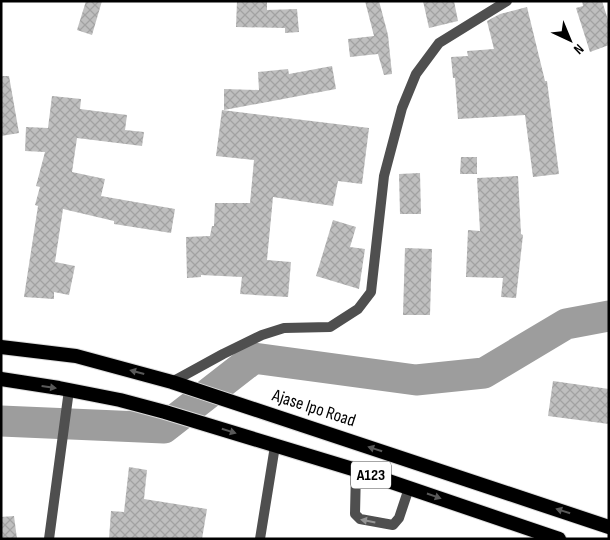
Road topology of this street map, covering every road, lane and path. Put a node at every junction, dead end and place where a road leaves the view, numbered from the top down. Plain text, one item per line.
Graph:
1 (508, 1) edge
2 (1, 347) edge
3 (1, 380) edge
4 (172, 382) junction
5 (68, 395) junction
6 (275, 446) junction
7 (356, 470) junction
8 (409, 488) junction
9 (609, 527) edge
10 (49, 539) edge
11 (260, 539) edge
12 (559, 539) edge

1 - 4 street
4 -> 2 highway, Ajase Ipo Road / A123
3 -> 5 highway, A123
9 -> 4 highway, Ajase Ipo Road / A123
5 -> 6 highway, A123
5 - 10 street
6 - 7 highway, A123
6 - 11 street
7 - 8 highway, A123
8 -> 7 street
8 -> 12 highway, A123

